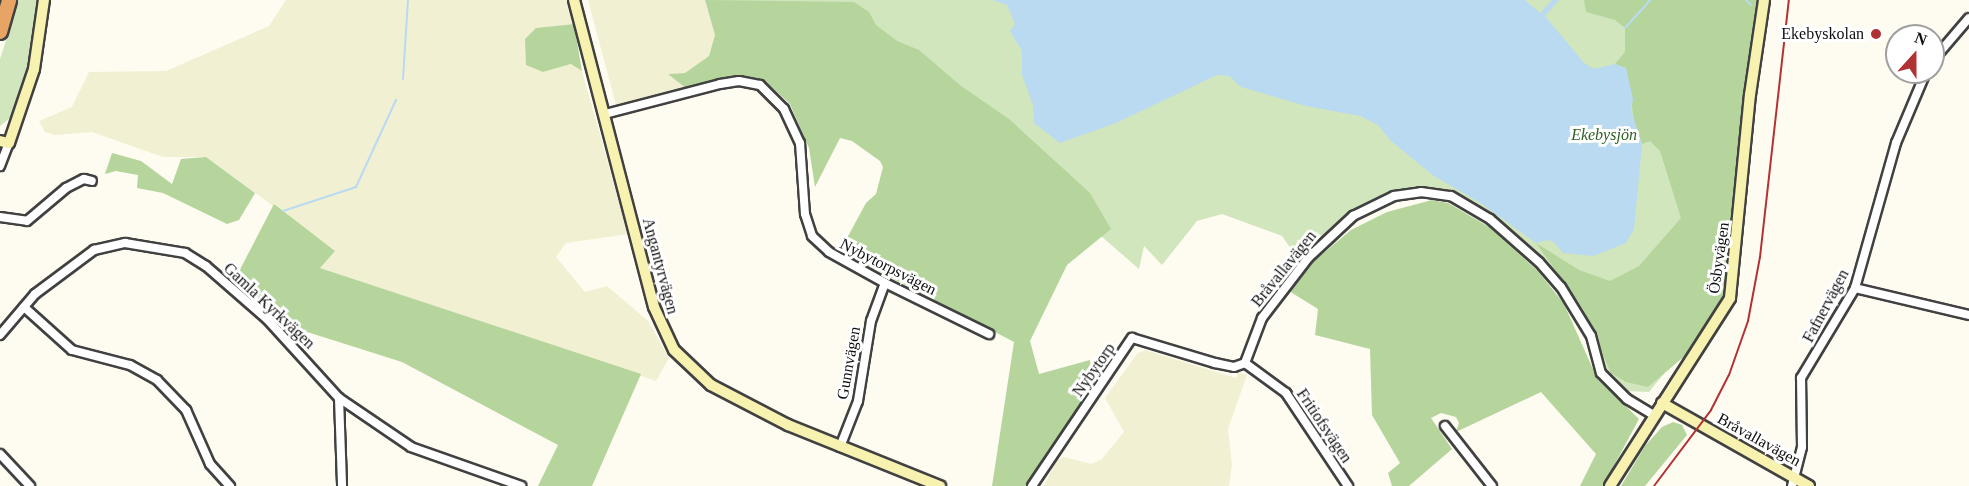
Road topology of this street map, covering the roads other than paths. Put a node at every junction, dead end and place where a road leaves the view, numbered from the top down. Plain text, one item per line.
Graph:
1 (9, 0) edge
2 (44, 0) edge
3 (574, 0) edge
4 (1764, 0) edge
5 (1969, 18) edge
6 (0, 32) edge
7 (1945, 46) edge
8 (1921, 84) edge
9 (604, 114) junction
10 (5, 142) edge
11 (0, 166) edge
12 (92, 181) dead end
13 (0, 217) edge
14 (885, 283) junction
15 (1855, 288) junction
16 (24, 307) junction
17 (1969, 315) edge
18 (989, 334) dead end
19 (0, 335) edge
20 (1245, 363) junction
21 (339, 398) junction
22 (1662, 404) junction
23 (1654, 415) junction
24 (1445, 426) dead end
25 (840, 447) junction
26 (0, 454) edge
27 (1794, 482) edge
28 (30, 486) edge
29 (230, 486) edge
30 (342, 486) edge
31 (521, 486) edge
32 (940, 486) edge
33 (1032, 486) edge
34 (1348, 486) edge
35 (1492, 486) edge
36 (1610, 486) edge
37 (1809, 486) edge

1 - 6 highway
2 - 10 street
3 - 9 street, Angantyrvägen
4 - 22 street, Ösbyvägen
5 - 7 street
8 - 15 street, Fafnervägen
9 - 14 street, Nybytorpsvägen
9 - 25 street, Angantyrvägen
10 - 11 street
12 - 13 street
14 - 18 street, Nybytorpsvägen
14 - 25 street, Gunnvägen
15 - 17 street
15 - 27 street, Fafnervägen
16 - 19 street, Gamla Kyrkvägen
16 - 21 street, Gamla Kyrkvägen
16 - 29 street
20 - 23 street, Bråvallavägen
20 - 33 street, Nybytorp
20 - 34 street, Fritiofsvägen
21 - 30 street
21 - 31 street, Gamla Kyrkvägen
22 - 23 street, Ösbyvägen
22 - 27 street, Bråvallavägen
23 - 36 street, Ösbyvägen
24 - 35 street
25 - 32 street, Angantyrvägen
26 - 28 street
27 - 37 street, Bråvallavägen

